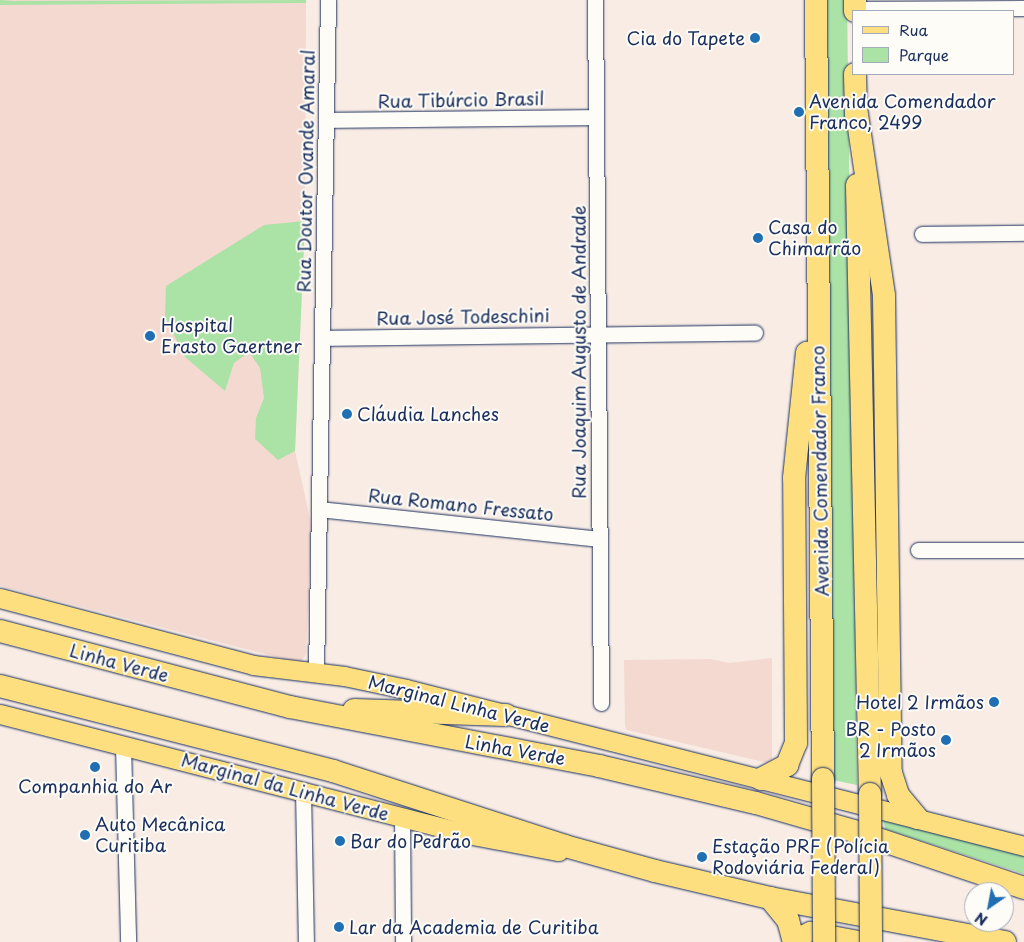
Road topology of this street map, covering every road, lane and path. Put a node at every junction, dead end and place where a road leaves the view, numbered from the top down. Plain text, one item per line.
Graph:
1 (328, 0) edge
2 (595, 0) edge
3 (816, 0) edge
4 (855, 7) edge
5 (1024, 8) edge
6 (855, 75) edge
7 (856, 101) junction
8 (596, 118) junction
9 (326, 120) junction
10 (1024, 233) edge
11 (922, 234) dead end
12 (818, 273) junction
13 (755, 333) dead end
14 (598, 335) junction
15 (322, 338) junction
16 (319, 509) junction
17 (599, 539) junction
18 (918, 550) dead end
19 (1024, 550) edge
20 (0, 598) edge
21 (0, 631) edge
22 (316, 673) junction
23 (0, 686) edge
24 (601, 703) dead end
25 (290, 707) junction
26 (0, 714) edge
27 (506, 715) junction
28 (123, 745) junction
29 (760, 779) junction
30 (302, 790) junction
31 (402, 817) junction
32 (917, 818) junction
33 (1024, 846) edge
34 (602, 857) junction
35 (1024, 888) edge
36 (770, 898) junction
37 (948, 931) junction
38 (794, 941) edge
39 (128, 942) edge
40 (306, 942) edge
41 (403, 942) edge
42 (824, 942) edge
43 (870, 942) edge
44 (973, 942) edge
45 (1005, 942) edge

1 - 9 street, Rua Doutor Ovande Amaral
2 - 8 street, Rua Joaquim Augusto de Andrade
3 - 12 highway, Avenida Comendador Franco
4 - 5 street
6 - 7 highway
7 - 32 highway
7 - 43 highway, bridge
8 - 9 street, Rua Tibúrcio Brasil
8 - 14 street, Rua Joaquim Augusto de Andrade
9 - 15 street, Rua Doutor Ovande Amaral
10 - 11 street
12 - 29 highway
12 - 42 highway, Avenida Comendador Franco, bridge
13 - 14 street, Rua José Todeschini
14 - 15 street, Rua José Todeschini
14 - 17 street, Rua Joaquim Augusto de Andrade
15 - 16 street, Rua Doutor Ovande Amaral
16 - 17 street, Rua Romano Fressato
16 - 22 street, Rua Doutor Ovande Amaral
17 - 24 street, Rua Joaquim Augusto de Andrade
18 - 19 street
20 - 22 main road, Marginal Linha Verde
21 - 25 highway, Linha Verde
22 - 27 main road, Marginal Linha Verde
23 - 34 highway
25 - 27 highway
25 - 35 highway, Linha Verde
26 - 28 main road, Marginal da Linha Verde
27 - 29 main road, Marginal Linha Verde
28 - 30 main road, Marginal da Linha Verde
28 - 39 street
29 - 32 main road, Marginal Linha Verde
30 - 31 main road, Marginal da Linha Verde
30 - 40 street
31 - 34 main road, Marginal da Linha Verde
31 - 41 street
32 - 33 main road, Marginal Linha Verde
34 - 36 highway
36 - 37 highway
36 - 38 highway
37 - 44 highway
37 - 45 highway
38 - 43 main road

